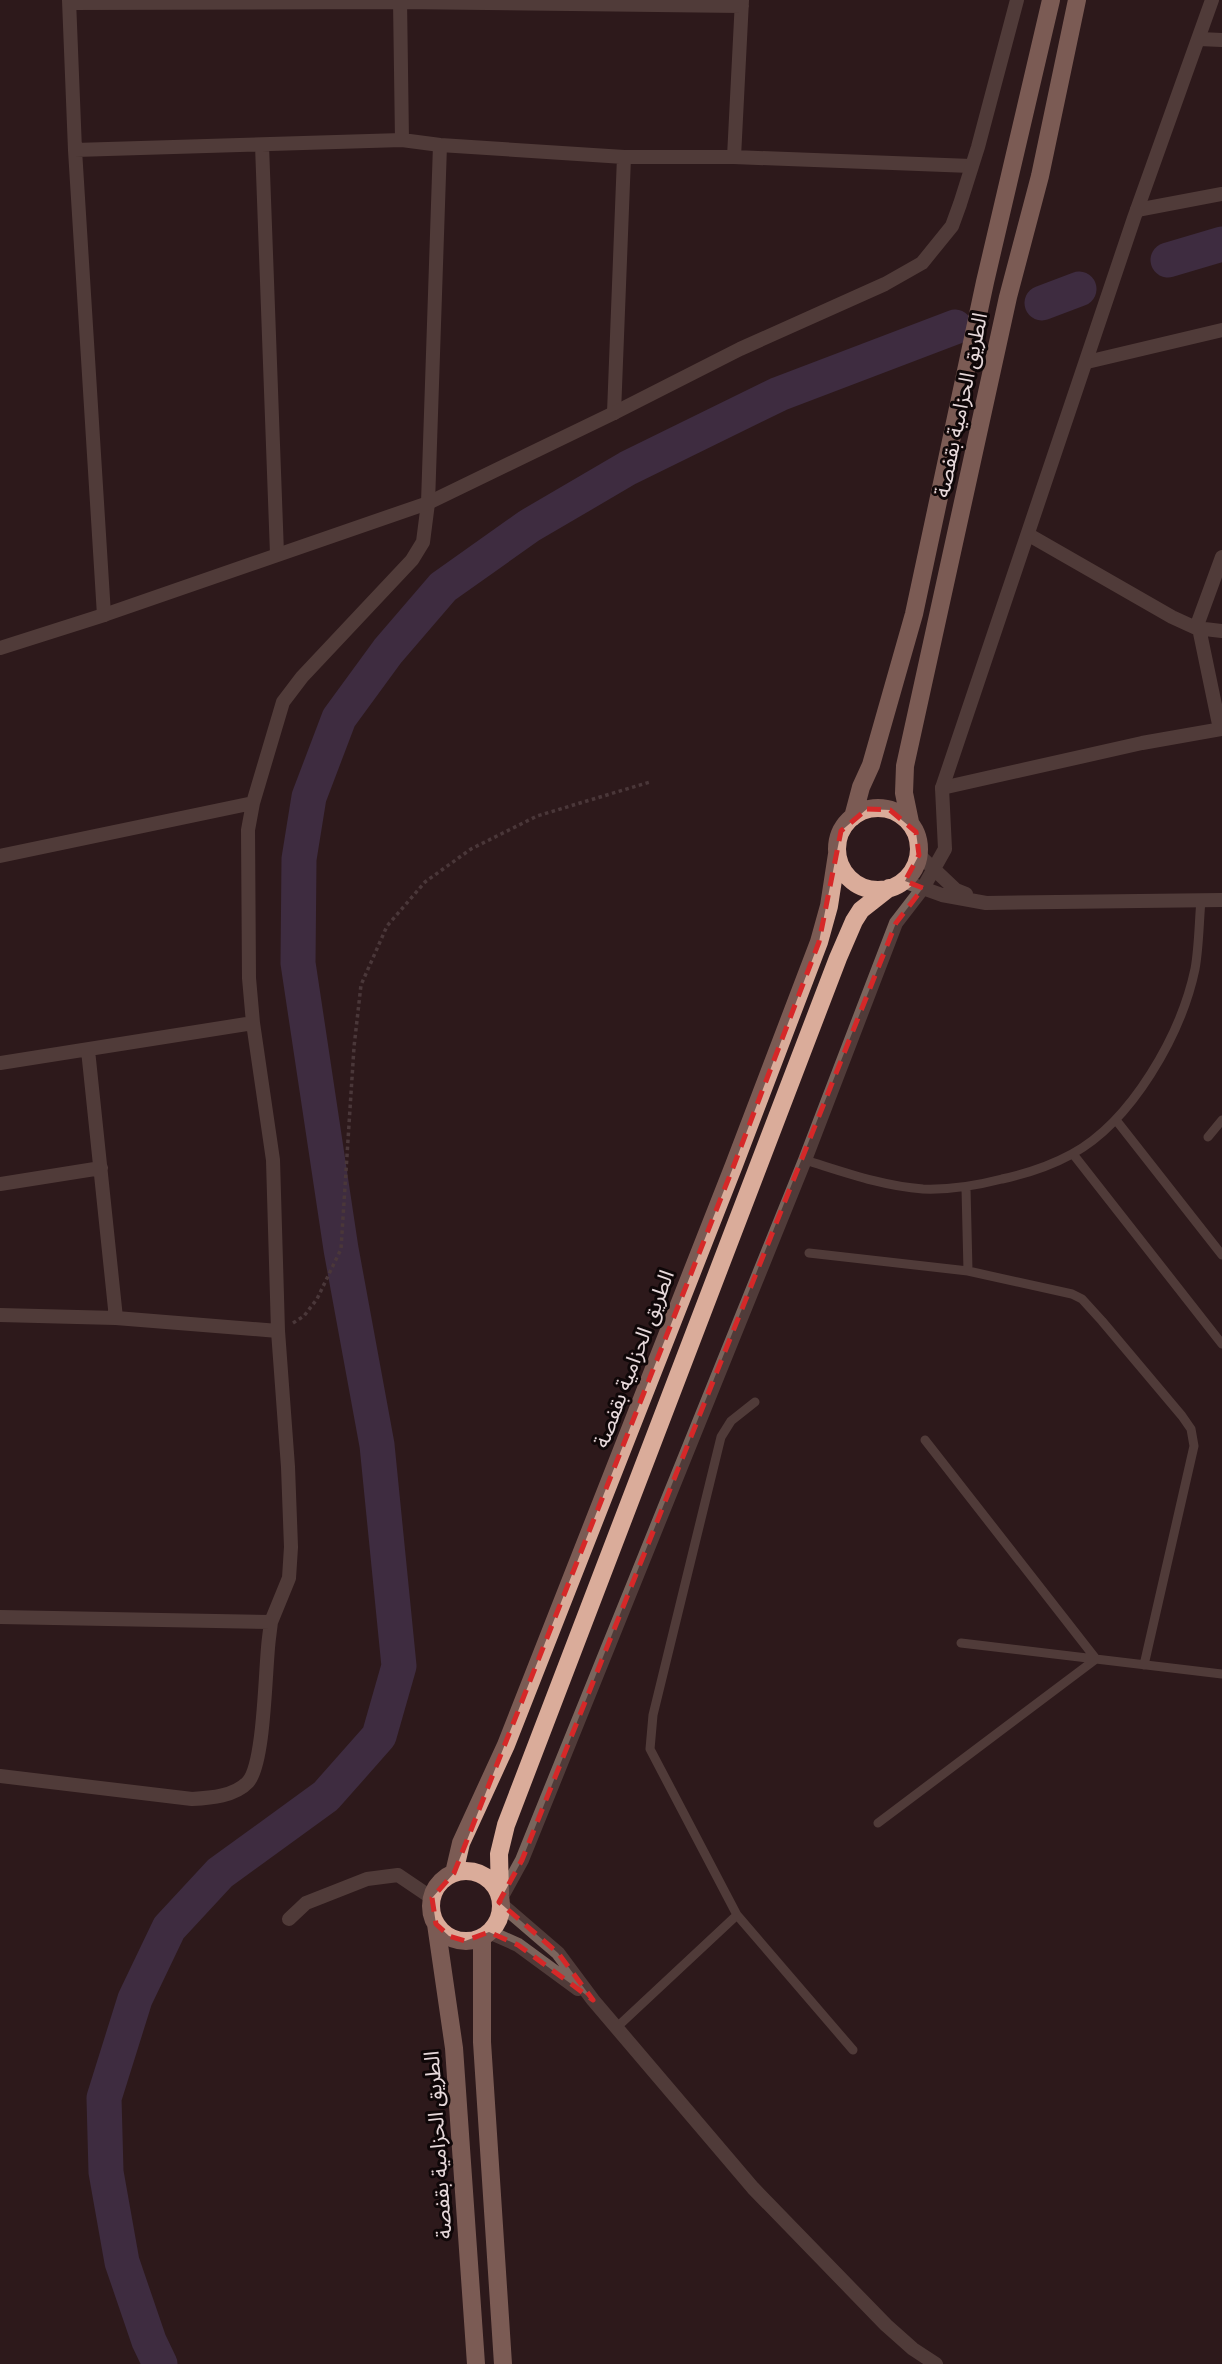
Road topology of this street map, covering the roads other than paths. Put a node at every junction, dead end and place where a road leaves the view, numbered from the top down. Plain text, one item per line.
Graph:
1 (1017, 0) edge
2 (1051, 0) edge
3 (1077, 0) edge
4 (1212, 0) edge
5 (400, 1) edge
6 (69, 2) edge
7 (742, 3) edge
8 (1199, 39) junction
9 (1222, 40) edge
10 (402, 140) junction
11 (262, 145) junction
12 (440, 145) junction
13 (75, 150) junction
14 (624, 157) junction
15 (734, 157) junction
16 (971, 166) junction
17 (1222, 194) edge
18 (1137, 210) junction
19 (1222, 330) edge
20 (1087, 362) junction
21 (614, 413) junction
22 (428, 503) junction
23 (1029, 535) junction
24 (277, 554) junction
25 (1222, 557) edge
26 (104, 615) junction
27 (1197, 628) junction
28 (1222, 631) edge
29 (0, 648) edge
30 (1221, 729) edge
31 (942, 788) junction
32 (253, 803) junction
33 (853, 817) junction
34 (910, 822) junction
35 (838, 854) junction
36 (919, 855) junction
37 (0, 856) edge
38 (935, 870) junction
39 (896, 885) junction
40 (923, 888) junction
41 (1201, 900) junction
42 (1222, 900) edge
43 (986, 903) junction
44 (253, 1023) junction
45 (88, 1050) junction
46 (0, 1063) edge
47 (1116, 1120) junction
48 (1222, 1120) edge
49 (1208, 1137) dead end
50 (1073, 1154) junction
51 (804, 1160) junction
52 (100, 1168) junction
53 (0, 1184) edge
54 (966, 1188) junction
55 (809, 1253) dead end
56 (1222, 1255) edge
57 (968, 1270) junction
58 (0, 1315) edge
59 (116, 1318) junction
60 (278, 1331) junction
61 (1222, 1344) edge
62 (755, 1402) dead end
63 (925, 1440) dead end
64 (0, 1617) edge
65 (271, 1622) junction
66 (961, 1643) dead end
67 (1096, 1659) junction
68 (1144, 1665) junction
69 (1222, 1674) edge
70 (0, 1776) edge
71 (878, 1823) dead end
72 (454, 1873) junction
73 (432, 1898) junction
74 (500, 1899) junction
75 (737, 1915) junction
76 (289, 1919) dead end
77 (436, 1924) junction
78 (486, 1934) junction
79 (593, 2000) junction
80 (617, 2028) junction
81 (853, 2050) dead end
82 (476, 2364) edge
83 (503, 2364) edge
84 (936, 2364) edge

1 - 16 street
2 - 33 main road, الطريق الحزامية بقفصة
3 - 34 main road, الطريق الحزامية بقفصة
4 - 8 street
5 - 6 street
5 - 7 street
5 - 10 street
6 - 13 street
7 - 15 street
8 - 9 street
8 - 18 street
10 - 11 street
10 - 12 street
11 - 13 street
11 - 24 street
12 - 14 street
12 - 22 street
13 - 26 street
14 - 15 street
14 - 21 street
15 - 16 street
16 - 21 street
17 - 18 street
18 - 20 street
19 - 20 street
20 - 23 street
21 - 22 street
22 - 24 street
22 - 32 street
23 - 27 street
23 - 31 street
24 - 26 street
25 - 27 street
26 - 29 street
27 - 28 street
27 - 30 street
30 - 31 street
31 - 38 street
32 - 37 street
32 - 44 street
33 - 34 main road
33 - 35 main road
34 - 36 main road
35 - 39 main road
35 - 72 main road, الطريق الحزامية بقفصة
36 - 38 street
36 - 39 main road
38 - 40 street
38 - 43 street
39 - 40 street
39 - 74 main road
40 - 43 street
40 - 51 street
41 - 42 street
41 - 43 street
41 - 47 lane
44 - 45 street
44 - 60 street
45 - 46 street
45 - 52 street
47 - 50 lane
47 - 56 lane
48 - 49 lane
50 - 54 lane
50 - 61 lane
51 - 54 lane
51 - 74 street
52 - 53 street
52 - 59 street
54 - 57 lane
55 - 57 lane
57 - 68 lane
58 - 59 street
59 - 60 street
60 - 65 street
62 - 75 lane
63 - 67 lane
64 - 65 street
65 - 70 street
66 - 67 lane
67 - 68 lane
67 - 71 lane
68 - 69 lane
72 - 73 main road
72 - 74 main road
73 - 76 street
73 - 77 main road
74 - 78 main road
74 - 79 street
75 - 80 lane
75 - 81 lane
77 - 78 main road
77 - 82 main road, الطريق الحزامية بقفصة
78 - 79 street
78 - 83 main road
79 - 80 street
80 - 84 street

